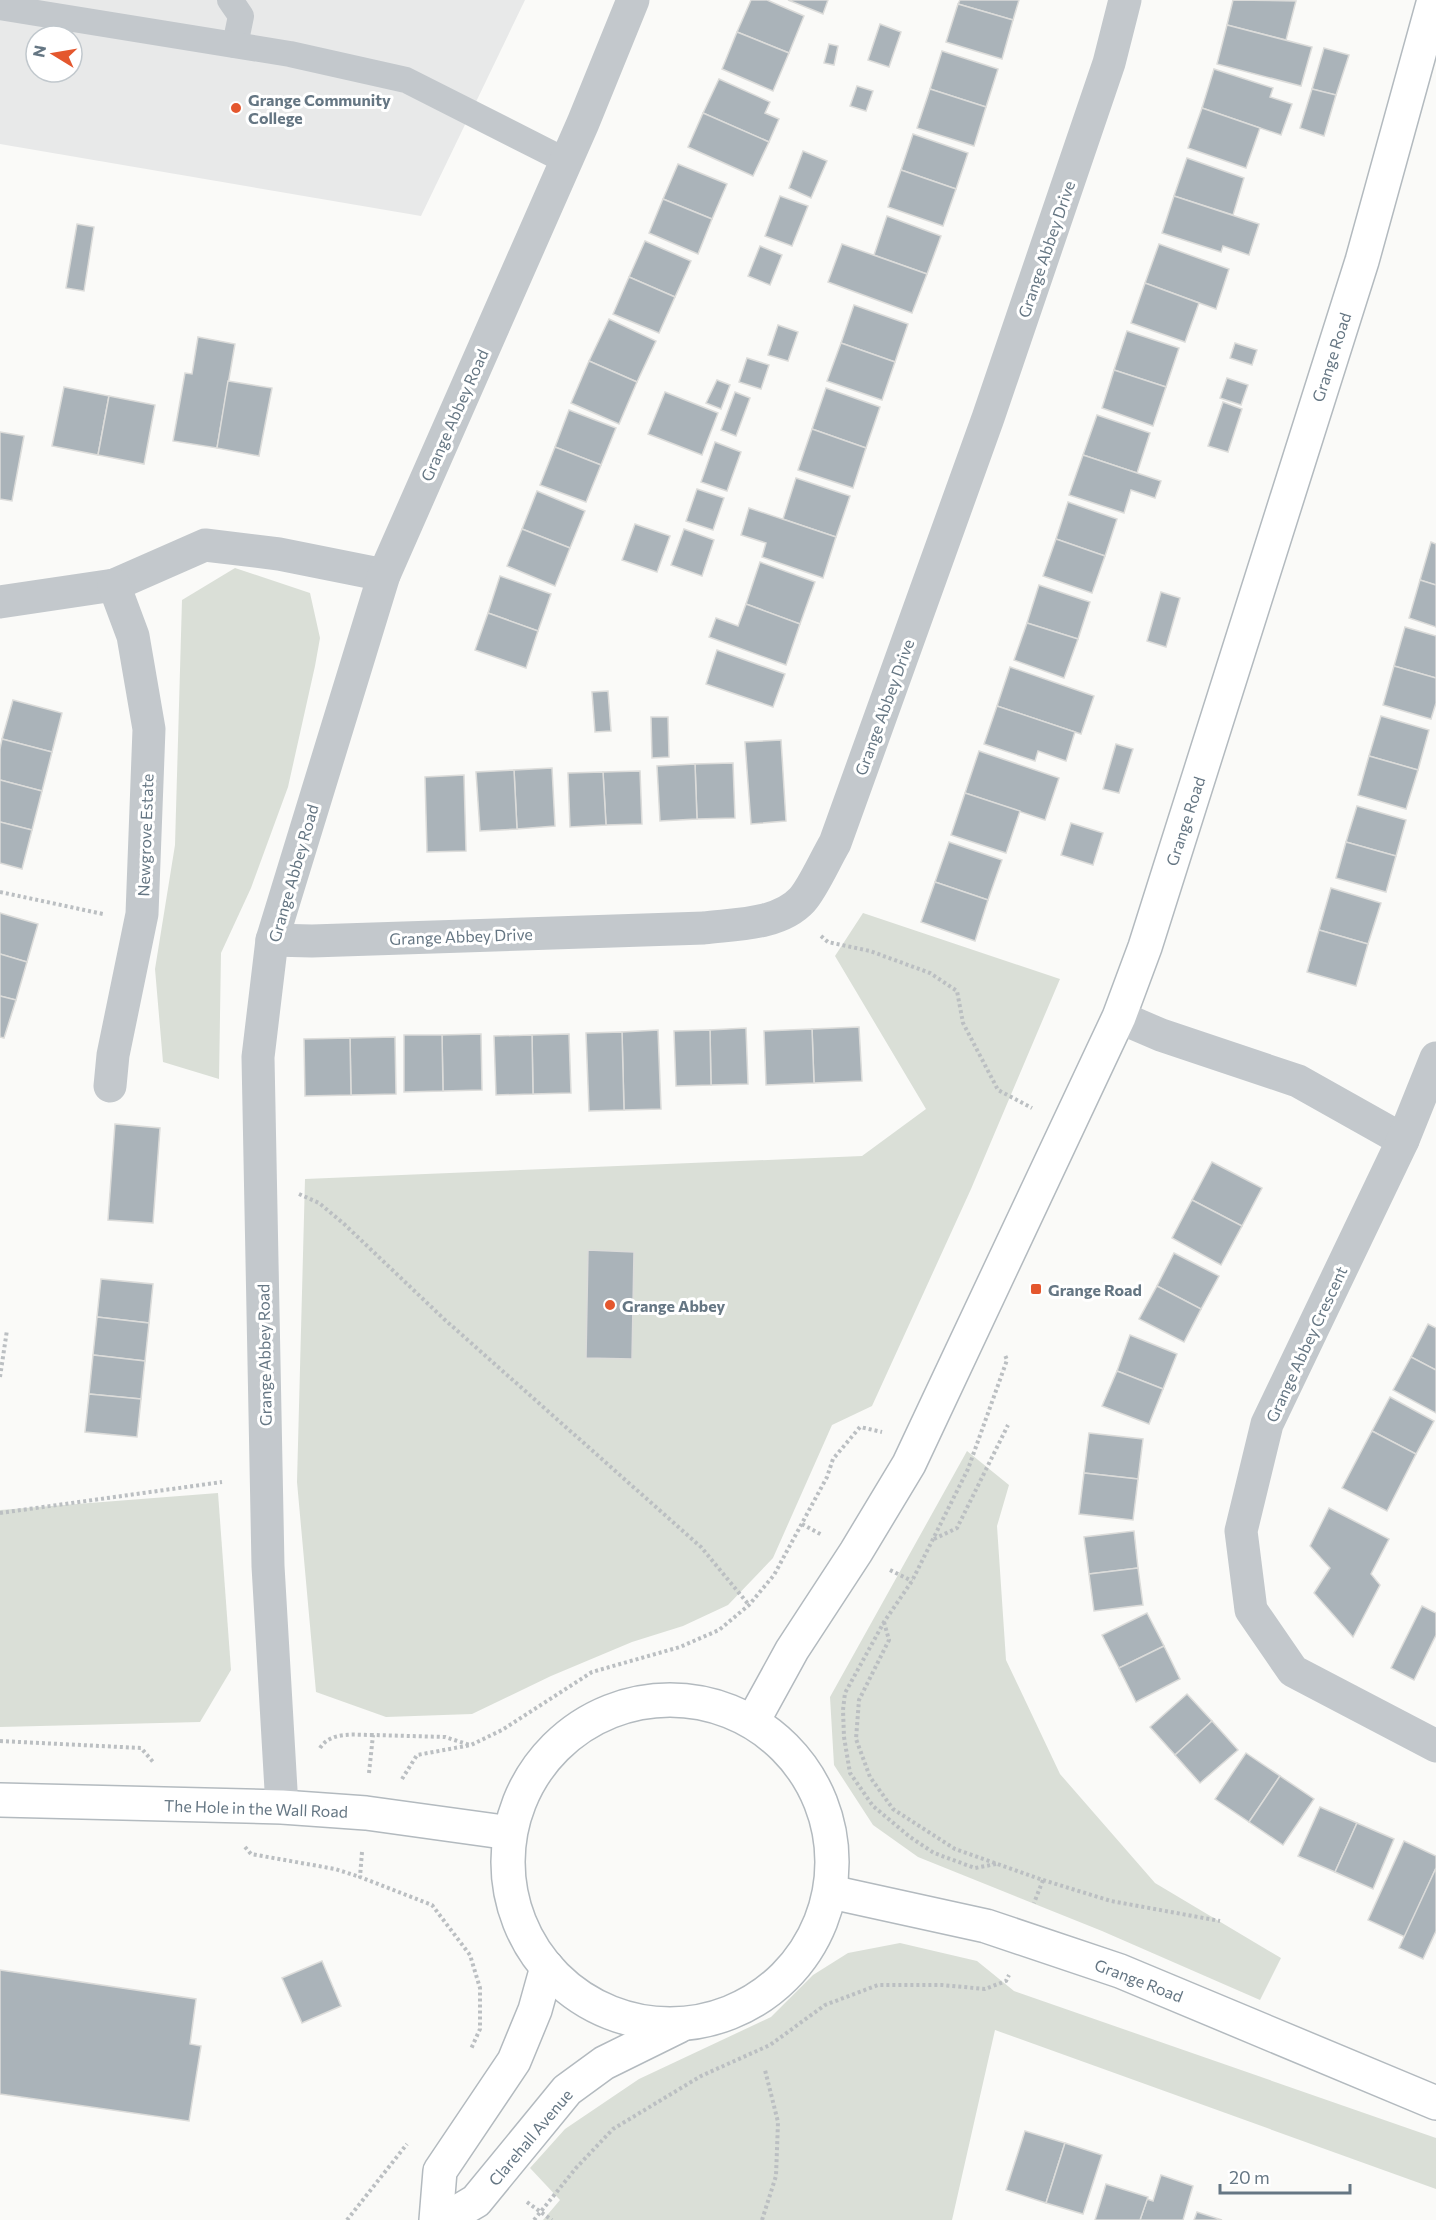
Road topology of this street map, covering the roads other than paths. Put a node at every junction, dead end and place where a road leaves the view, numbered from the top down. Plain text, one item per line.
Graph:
1 (230, 0) edge
2 (633, 0) edge
3 (1125, 0) edge
4 (1434, 0) edge
5 (0, 7) edge
6 (235, 45) junction
7 (566, 161) junction
8 (384, 575) junction
9 (114, 585) junction
10 (0, 602) edge
11 (272, 940) junction
12 (1119, 1017) junction
13 (1436, 1058) edge
14 (110, 1086) dead end
15 (1403, 1140) junction
16 (753, 1721) junction
17 (1436, 1746) edge
18 (0, 1800) edge
19 (282, 1807) junction
20 (510, 1833) junction
21 (831, 1892) junction
22 (547, 1967) junction
23 (683, 2024) junction
24 (1436, 2103) edge
25 (436, 2220) edge
26 (444, 2220) edge

1 - 6 lane
2 - 7 street, Grange Abbey Road
3 - 11 street, Grange Abbey Drive
4 - 12 main road, Grange Road
5 - 6 lane
6 - 7 lane
7 - 8 street, Grange Abbey Road
8 - 9 street
8 - 11 street, Grange Abbey Road
9 - 10 street
9 - 14 street, Newgrove Estate
11 - 19 street, Grange Abbey Road
12 - 15 street
12 - 16 main road, Grange Road
13 - 15 street, Grange Abbey Crescent
15 - 17 street, Grange Abbey Crescent
16 - 20 main road
16 - 21 main road
18 - 19 main road, The Hole in the Wall Road
19 - 20 main road, The Hole in the Wall Road
20 - 22 main road
21 - 23 main road
21 - 24 main road, Grange Road
22 - 23 main road
22 - 25 main road
23 - 26 main road, Clarehall Avenue

